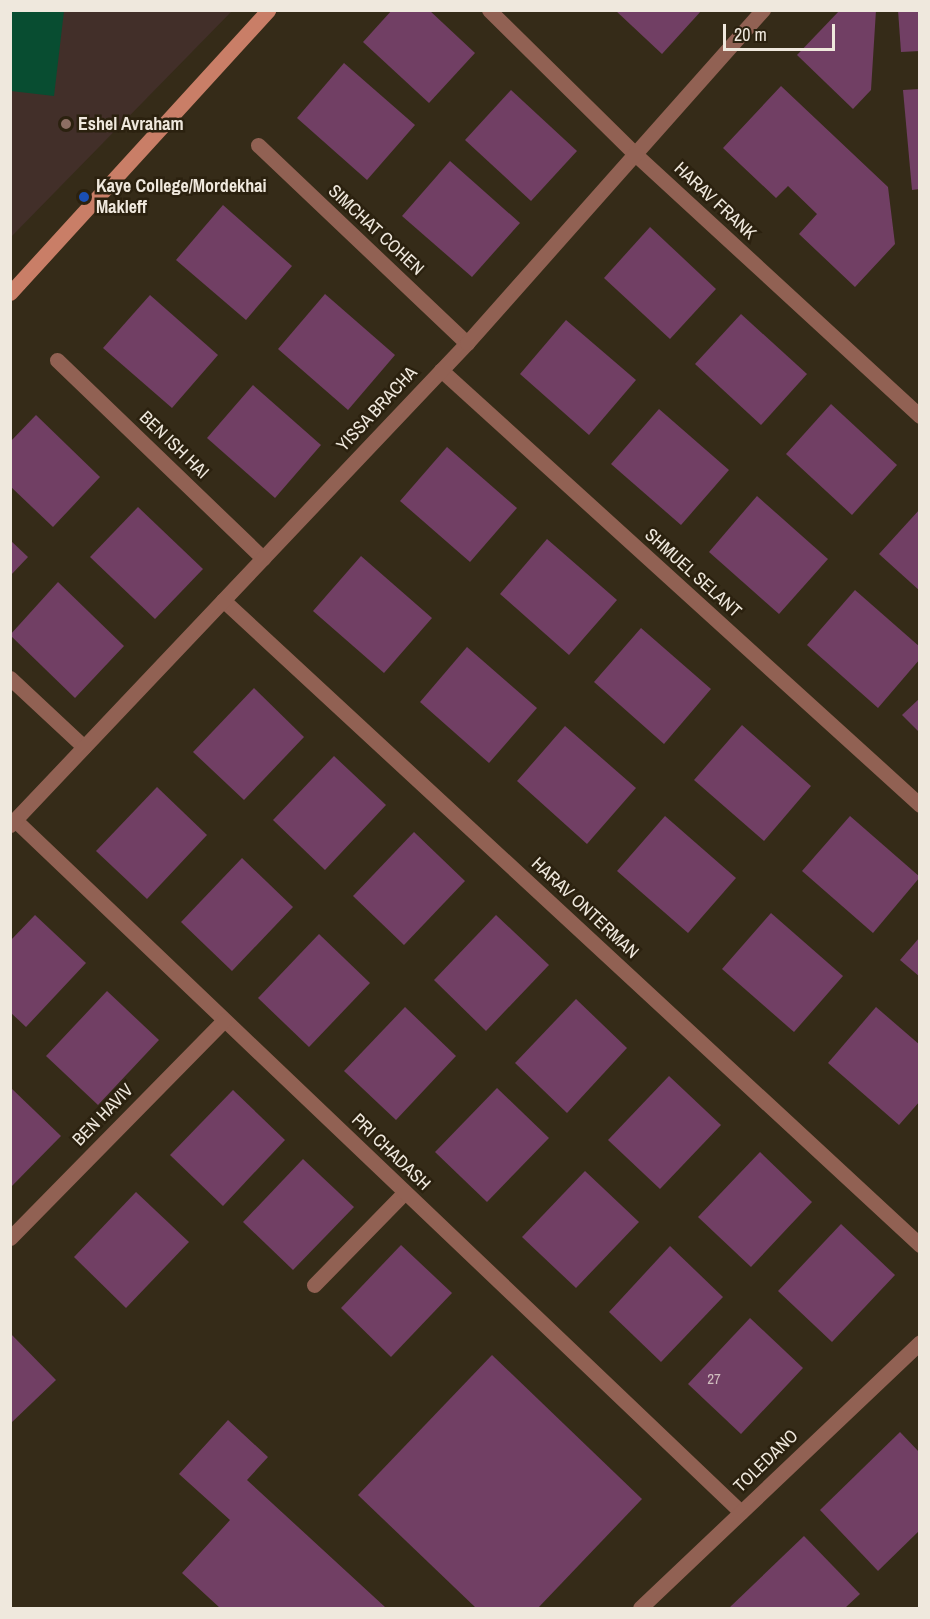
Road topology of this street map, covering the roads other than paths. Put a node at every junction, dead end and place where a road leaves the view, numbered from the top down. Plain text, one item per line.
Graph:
1 (268, 10) edge
2 (489, 10) edge
3 (763, 10) edge
4 (258, 145) dead end
5 (635, 154) junction
6 (10, 293) edge
7 (467, 343) junction
8 (57, 360) dead end
9 (441, 370) junction
10 (920, 416) edge
11 (263, 558) junction
12 (223, 600) junction
13 (10, 678) edge
14 (84, 747) junction
15 (920, 805) edge
16 (13, 823) edge
17 (224, 1020) junction
18 (405, 1192) junction
19 (10, 1238) edge
20 (920, 1245) edge
21 (314, 1285) dead end
22 (920, 1342) edge
23 (741, 1512) junction
24 (640, 1608) edge

1 - 6 street
2 - 5 street, HARAV FRANK
3 - 5 street, YISSA BRACHA
4 - 7 street, SIMCHAT COHEN
5 - 7 street, YISSA BRACHA
5 - 10 street, HARAV FRANK
7 - 9 street, YISSA BRACHA
8 - 11 street, BEN ISH HAI
9 - 11 street, YISSA BRACHA
9 - 15 street, SHMUEL SELANT
11 - 12 street, YISSA BRACHA
12 - 14 street, YISSA BRACHA
12 - 20 street, HARAV ONTERMAN
13 - 14 street
14 - 16 street, YISSA BRACHA
16 - 17 street, PRI CHADASH
17 - 18 street, PRI CHADASH
17 - 19 street, BEN HAVIV
18 - 21 street
18 - 23 street, PRI CHADASH
22 - 23 street, TOLEDANO
23 - 24 street, TOLEDANO

